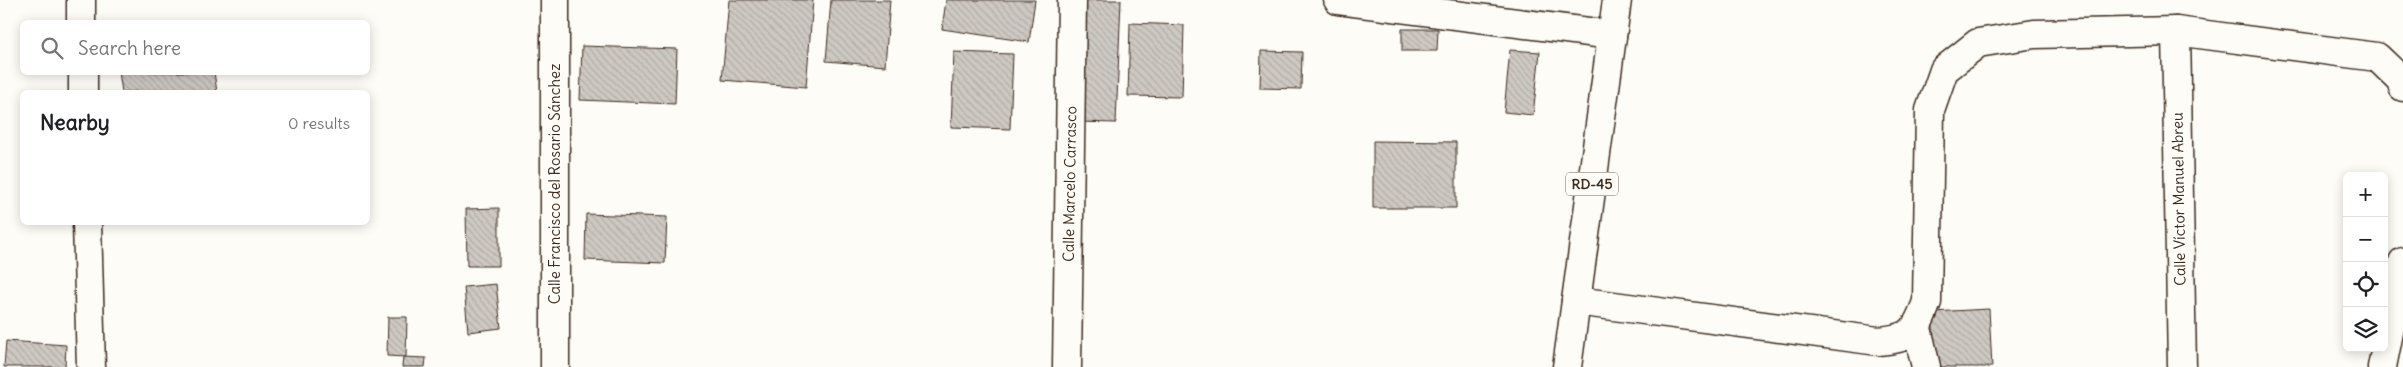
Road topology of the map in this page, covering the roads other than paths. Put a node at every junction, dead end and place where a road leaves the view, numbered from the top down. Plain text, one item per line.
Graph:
1 (81, 0) edge
2 (555, 0) edge
3 (1072, 0) edge
4 (1338, 0) edge
5 (1617, 0) edge
6 (82, 20) edge
7 (2176, 31) junction
8 (1612, 35) junction
9 (83, 75) edge
10 (2403, 87) edge
11 (83, 90) edge
12 (87, 225) edge
13 (2403, 262) edge
14 (1576, 301) junction
15 (1917, 328) junction
16 (91, 367) edge
17 (555, 367) edge
18 (1067, 367) edge
19 (1567, 367) edge
20 (1926, 367) edge
21 (2182, 367) edge
22 (2382, 367) edge

1 - 6 street
2 - 17 street, Calle Francisco del Rosario Sánchez
3 - 18 street, Calle Marcelo Carrasco
4 - 8 street
5 - 8 street, RD-45
7 - 10 street
7 - 15 street
7 - 21 street, Calle Víctor Manuel Abreu
8 - 14 street, RD-45
9 - 11 street
12 - 16 street
13 - 22 street
14 - 15 street
14 - 19 street, RD-45
15 - 20 street

